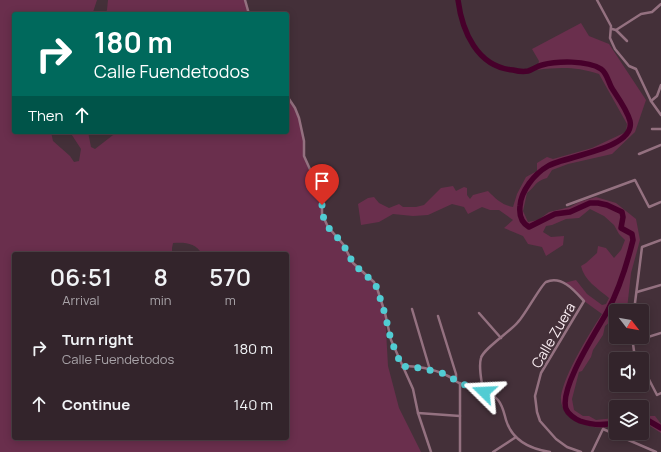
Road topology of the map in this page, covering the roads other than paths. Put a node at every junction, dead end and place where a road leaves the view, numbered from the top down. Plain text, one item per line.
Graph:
1 (245, 0) edge
2 (597, 0) edge
3 (661, 4) edge
4 (249, 12) edge
5 (612, 29) junction
6 (616, 30) junction
7 (627, 41) dead end
8 (661, 85) edge
9 (289, 99) edge
10 (651, 101) junction
11 (661, 115) edge
12 (661, 128) edge
13 (652, 129) dead end
14 (661, 145) edge
15 (639, 154) dead end
16 (661, 202) edge
17 (566, 205) dead end
18 (661, 240) edge
19 (661, 285) edge
20 (637, 292) junction
21 (635, 304) edge
22 (412, 309) dead end
23 (479, 313) dead end
24 (438, 316) dead end
25 (661, 333) edge
26 (649, 337) edge
27 (501, 338) junction
28 (402, 367) junction
29 (430, 370) junction
30 (649, 380) edge
31 (456, 381) junction
32 (460, 383) junction
33 (484, 392) junction
34 (661, 393) edge
35 (418, 413) junction
36 (460, 416) junction
37 (516, 437) junction
38 (431, 452) edge
39 (460, 452) edge
40 (493, 452) edge
41 (550, 452) edge
42 (581, 452) edge
43 (592, 452) edge
44 (656, 452) edge

1 - 4 street
2 - 5 street
3 - 6 street
5 - 6 street
5 - 10 street
6 - 7 street
8 - 10 street
9 - 28 street
10 - 11 street
12 - 13 street
14 - 15 street
16 - 17 street
18 - 20 street
19 - 20 street
20 - 21 street
22 - 29 street
23 - 27 street
24 - 31 street
25 - 26 street
27 - 33 street
27 - 42 street, Calle Zuera
28 - 29 street
28 - 35 street
29 - 31 street
30 - 34 street
31 - 32 street
32 - 33 street
32 - 36 street
33 - 37 street
35 - 36 street
35 - 38 street
36 - 39 street
37 - 40 street
37 - 41 street
43 - 44 street

